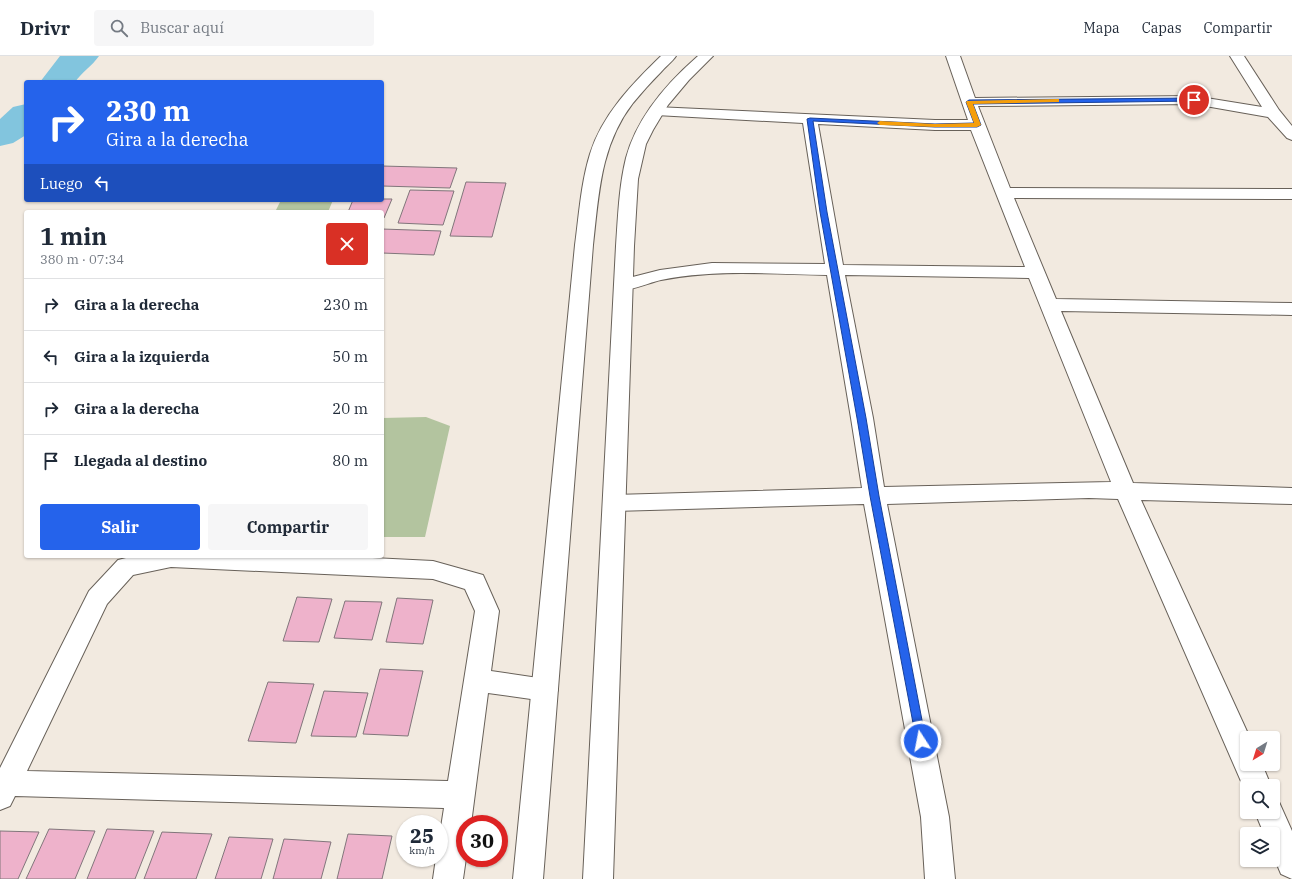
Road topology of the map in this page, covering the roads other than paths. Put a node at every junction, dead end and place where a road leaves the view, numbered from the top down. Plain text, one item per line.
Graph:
1 (669, 56) edge
2 (706, 56) edge
3 (952, 56) edge
4 (1237, 56) edge
5 (969, 102) junction
6 (656, 111) junction
7 (1272, 114) junction
8 (810, 119) junction
9 (977, 125) junction
10 (1292, 135) edge
11 (1004, 193) junction
12 (1292, 194) edge
13 (834, 271) junction
14 (1036, 273) junction
15 (623, 285) junction
16 (1050, 305) junction
17 (1292, 309) edge
18 (1126, 492) junction
19 (874, 496) junction
20 (1292, 496) edge
21 (614, 503) junction
22 (476, 680) junction
23 (545, 690) junction
24 (1240, 747) edge
25 (2, 787) edge
26 (461, 795) junction
27 (1272, 819) edge
28 (1292, 864) edge
29 (448, 879) edge
30 (528, 879) edge
31 (598, 879) edge
32 (940, 879) edge

1 - 23 street
2 - 6 street
3 - 5 street
4 - 7 street
5 - 7 street
5 - 9 street
6 - 8 street
6 - 15 street
7 - 10 street
8 - 9 street
8 - 13 street
9 - 11 street
11 - 12 street
11 - 14 street
13 - 14 street
13 - 15 street
13 - 19 street
14 - 16 street
15 - 21 street
16 - 17 street
16 - 18 street
18 - 19 street
18 - 20 street
18 - 24 street
19 - 21 street
19 - 32 street
21 - 31 street
22 - 23 street
22 - 25 street
22 - 26 street
23 - 30 street
25 - 26 street
26 - 29 street
27 - 28 street

